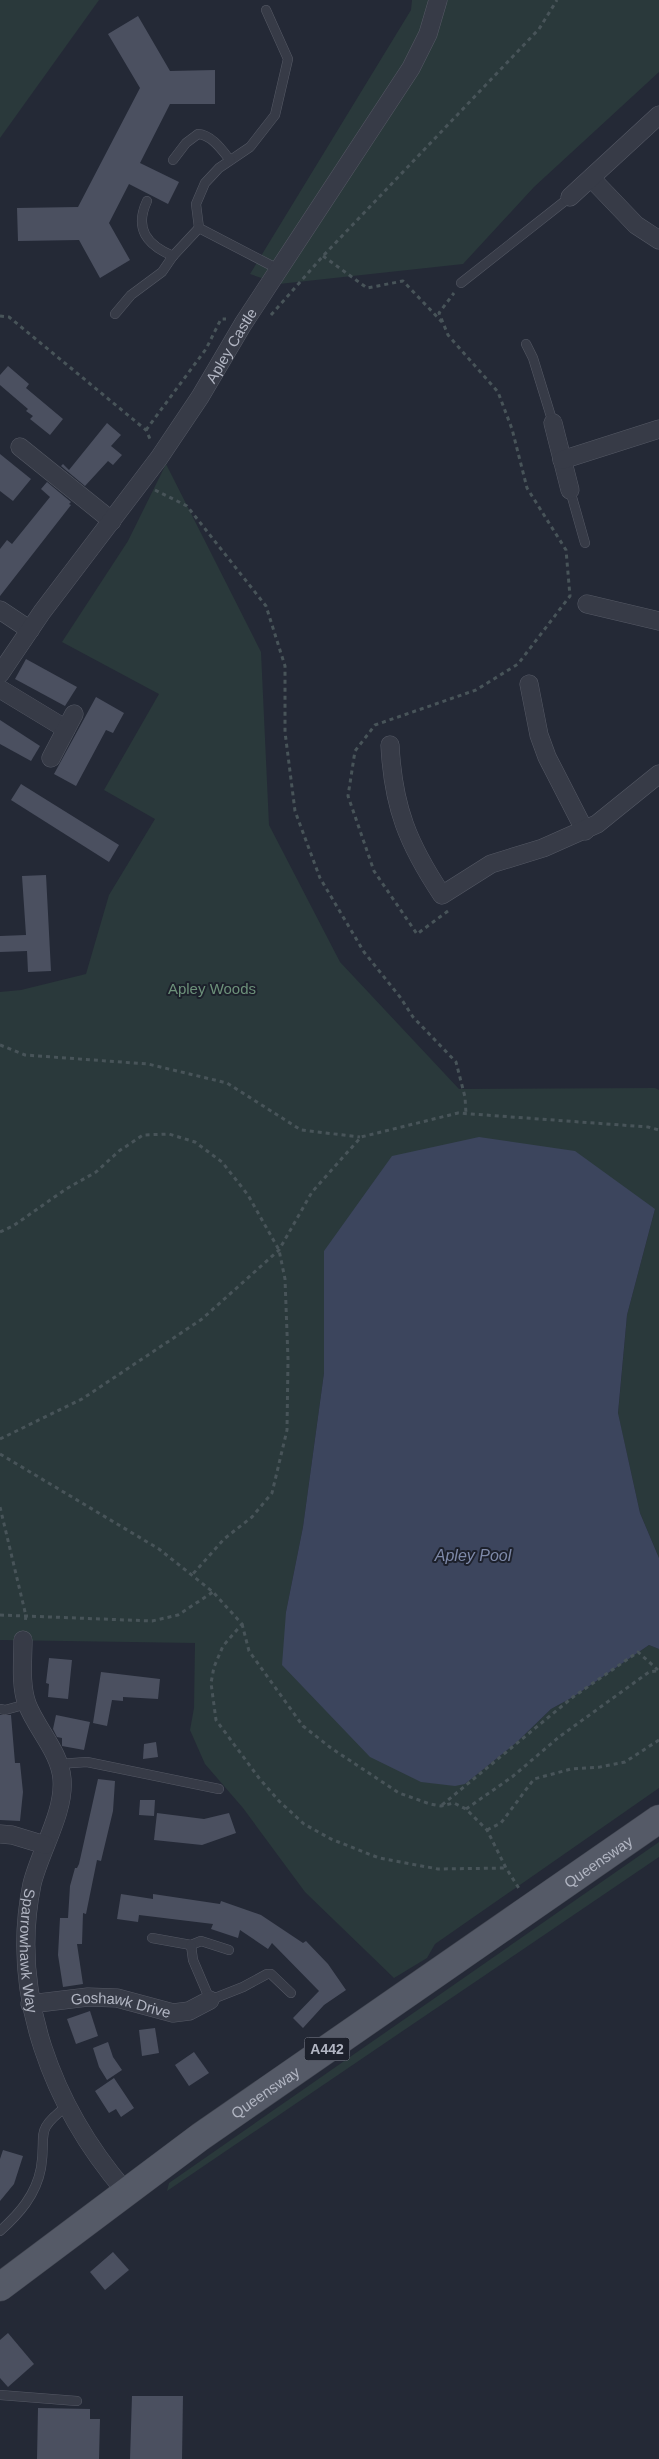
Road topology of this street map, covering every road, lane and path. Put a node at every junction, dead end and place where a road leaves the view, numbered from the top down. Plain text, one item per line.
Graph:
1 (438, 0) edge
2 (557, 0) edge
3 (266, 10) dead end
4 (659, 115) edge
5 (173, 160) dead end
6 (230, 160) junction
7 (592, 178) junction
8 (570, 197) joint
9 (147, 201) dead end
10 (198, 228) junction
11 (659, 240) edge
12 (173, 256) junction
13 (323, 256) junction
14 (280, 270) junction
15 (461, 283) joint
16 (115, 314) dead end
17 (0, 316) edge
18 (244, 324) junction
19 (444, 324) junction
20 (526, 344) dead end
21 (553, 423) joint
22 (659, 429) edge
23 (20, 447) dead end
24 (562, 460) junction
25 (140, 483) junction
26 (570, 490) joint
27 (112, 520) junction
28 (585, 543) dead end
29 (587, 604) dead end
30 (0, 610) edge
31 (659, 621) edge
32 (30, 630) junction
33 (0, 674) edge
34 (529, 684) dead end
35 (0, 689) edge
36 (390, 745) dead end
37 (51, 758) dead end
38 (659, 774) edge
39 (585, 831) junction
40 (452, 909) dead end
41 (0, 1045) edge
42 (466, 1114) junction
43 (659, 1130) edge
44 (361, 1137) junction
45 (0, 1232) edge
46 (279, 1250) junction
47 (0, 1439) edge
48 (0, 1454) edge
49 (0, 1507) edge
50 (192, 1575) junction
51 (213, 1592) junction
52 (0, 1615) edge
53 (26, 1616) junction
54 (242, 1624) junction
55 (23, 1640) joint
56 (659, 1670) edge
57 (27, 1704) junction
58 (0, 1709) edge
59 (659, 1740) edge
60 (57, 1764) junction
61 (218, 1789) dead end
62 (441, 1806) junction
63 (466, 1809) junction
64 (659, 1819) edge
65 (487, 1830) junction
66 (0, 1834) edge
67 (45, 1845) junction
68 (506, 1868) junction
69 (531, 1910) junction
70 (152, 1938) dead end
71 (191, 1944) junction
72 (229, 1950) dead end
73 (291, 1993) dead end
74 (210, 2000) junction
75 (30, 2004) junction
76 (67, 2106) junction
77 (126, 2191) junction
78 (0, 2232) edge
79 (0, 2287) edge
80 (0, 2394) edge
81 (77, 2401) dead end

1 - 14 street, Apley Castle
2 - 13 path
3 - 6 lane
4 - 7 street
5 - 6 lane
6 - 10 lane
7 - 8 street
7 - 11 street
8 - 15 lane
9 - 12 lane
10 - 12 lane
10 - 14 lane
12 - 16 lane
13 - 18 path
13 - 19 path
14 - 18 street, Apley Castle
15 - 19 path
17 - 18 path
18 - 25 street, Apley Castle
19 - 40 path
20 - 21 lane
21 - 24 street
22 - 24 street
23 - 27 street
24 - 26 street
25 - 27 street, Apley Castle
25 - 42 path
26 - 28 lane
27 - 32 street, Apley Castle
29 - 31 street
30 - 32 street
32 - 33 street, Apley Castle
34 - 39 street
35 - 37 street
36 - 39 street
38 - 39 street
41 - 44 path
42 - 43 path
42 - 44 path
44 - 46 path
45 - 46 path
46 - 47 path
46 - 50 path
48 - 50 path
49 - 53 path
50 - 51 path
51 - 53 path
51 - 54 path
52 - 53 path
53 - 55 path
54 - 62 path
54 - 68 path
55 - 57 street, Sparrowhawk Way
56 - 62 path
56 - 63 path
57 - 58 lane
57 - 60 street, Sparrowhawk Way
59 - 65 path
60 - 61 lane
60 - 67 street, Sparrowhawk Way
62 - 63 path
63 - 65 path
64 - 69 main road, Queensway / A442
65 - 68 path
66 - 67 street
67 - 75 street, Sparrowhawk Way
68 - 69 path
69 - 77 main road, Queensway / A442
70 - 71 lane
71 - 72 lane
71 - 74 lane
73 - 74 lane
74 - 75 street, Goshawk Drive
75 - 76 street, Sparrowhawk Way
76 - 77 street, Sparrowhawk Way
76 - 78 lane
77 - 79 main road, Queensway / A442
80 - 81 lane

